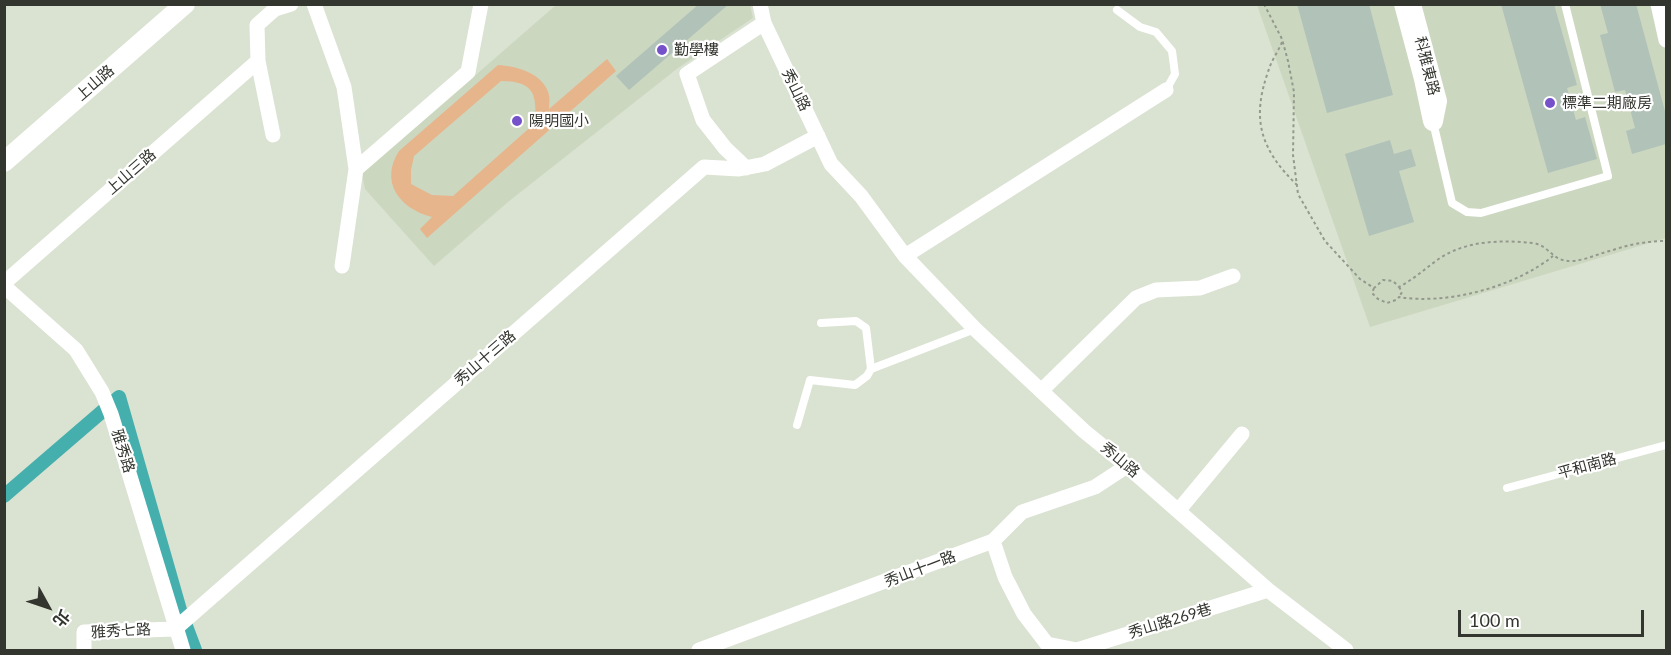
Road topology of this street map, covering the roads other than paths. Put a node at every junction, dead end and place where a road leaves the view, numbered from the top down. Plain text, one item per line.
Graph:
1 (185, 4) edge
2 (291, 4) edge
3 (481, 4) edge
4 (1404, 4) edge
5 (1411, 4) edge
6 (1565, 4) edge
7 (1658, 4) edge
8 (763, 5) edge
9 (316, 6) edge
10 (1117, 10) dead end
11 (764, 23) junction
12 (1666, 40) edge
13 (258, 61) junction
14 (1166, 90) joint
15 (1433, 121) junction
16 (273, 135) dead end
17 (818, 136) junction
18 (4, 162) edge
19 (746, 168) junction
20 (356, 169) junction
21 (905, 256) junction
22 (342, 266) dead end
23 (1233, 276) dead end
24 (4, 285) edge
25 (821, 323) dead end
26 (975, 329) junction
27 (870, 369) junction
28 (1041, 391) junction
29 (797, 425) dead end
30 (1242, 434) dead end
31 (1666, 445) edge
32 (1127, 466) junction
33 (1507, 488) dead end
34 (1178, 511) junction
35 (993, 541) junction
36 (1268, 590) junction
37 (175, 628) junction
38 (84, 651) edge
39 (183, 651) edge
40 (699, 651) edge
41 (1346, 651) edge

1 - 18 street, 上山路
2 - 13 street
3 - 20 street
4 - 15 street, 科雅東路
5 - 15 street, 科雅東路
6 - 15 lane
7 - 12 street
8 - 11 street, 秀山路
9 - 20 street
10 - 14 lane
11 - 17 street, 秀山路
11 - 19 street
13 - 16 street
13 - 24 street, 上山三路
14 - 21 street
17 - 19 street, 秀山十三路
17 - 21 street, 秀山路
19 - 37 street, 秀山十三路
20 - 22 street
21 - 26 street, 秀山路
23 - 28 street
24 - 37 street, 雅秀路
25 - 27 lane
26 - 27 lane
26 - 28 street, 秀山路
27 - 29 lane
28 - 32 street, 秀山路
30 - 34 street
31 - 33 lane, 平和南路
32 - 34 street, 秀山路
32 - 35 street, 秀山十一路
34 - 36 street, 秀山路
35 - 36 street, 秀山路269巷
35 - 40 street, 秀山十一路
36 - 41 street, 秀山路
37 - 38 street, 雅秀七路
37 - 39 street, 雅秀路

